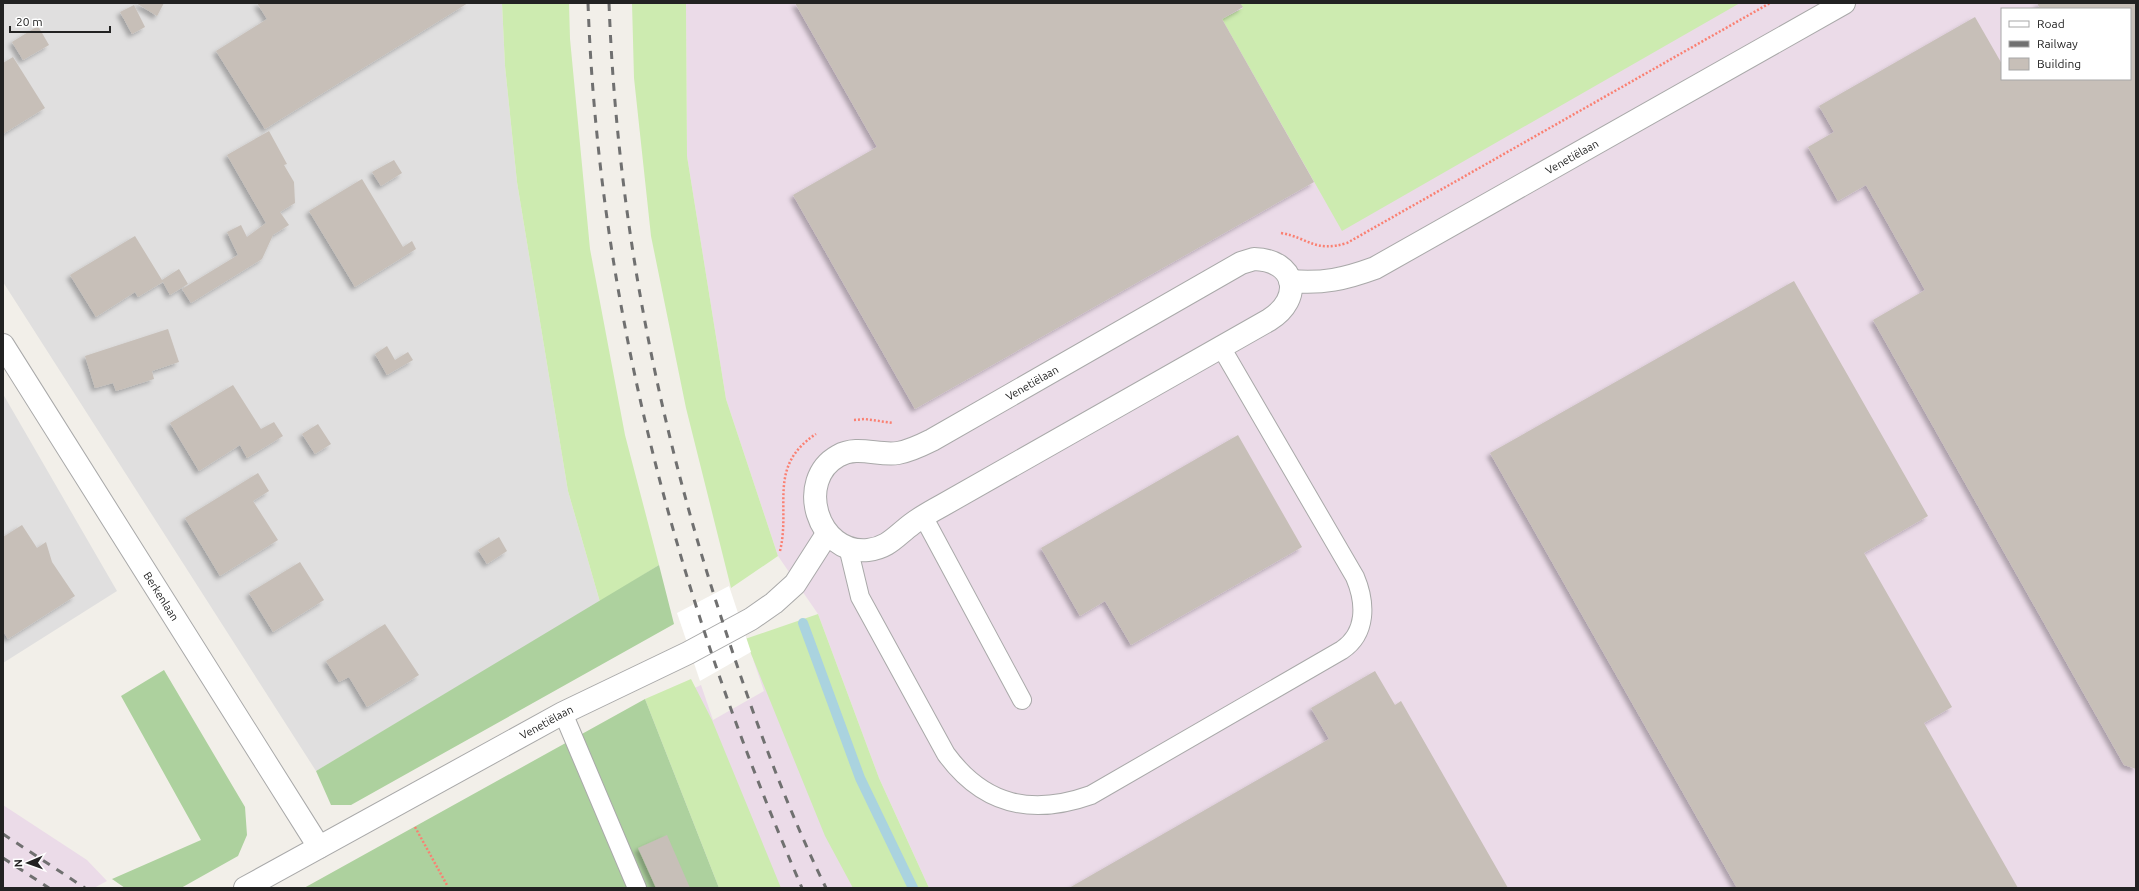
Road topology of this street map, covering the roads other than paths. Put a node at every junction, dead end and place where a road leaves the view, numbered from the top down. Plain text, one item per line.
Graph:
1 (1844, 3) edge
2 (1290, 281) junction
3 (3, 345) edge
4 (1221, 347) junction
5 (923, 516) junction
6 (827, 534) junction
7 (848, 547) junction
8 (1022, 700) dead end
9 (563, 714) junction
10 (319, 847) junction
11 (245, 888) edge
12 (637, 888) edge

1 - 2 street, Venetiëlaan
2 - 4 street, Venetiëlaan
2 - 6 street, Venetiëlaan
3 - 10 street, Berkenlaan
4 - 5 street, Venetiëlaan
4 - 7 lane
5 - 7 street, Venetiëlaan
5 - 8 lane
6 - 7 street, Venetiëlaan
6 - 9 street, Venetiëlaan
9 - 10 street, Venetiëlaan
9 - 12 lane
10 - 11 street, Venetiëlaan

